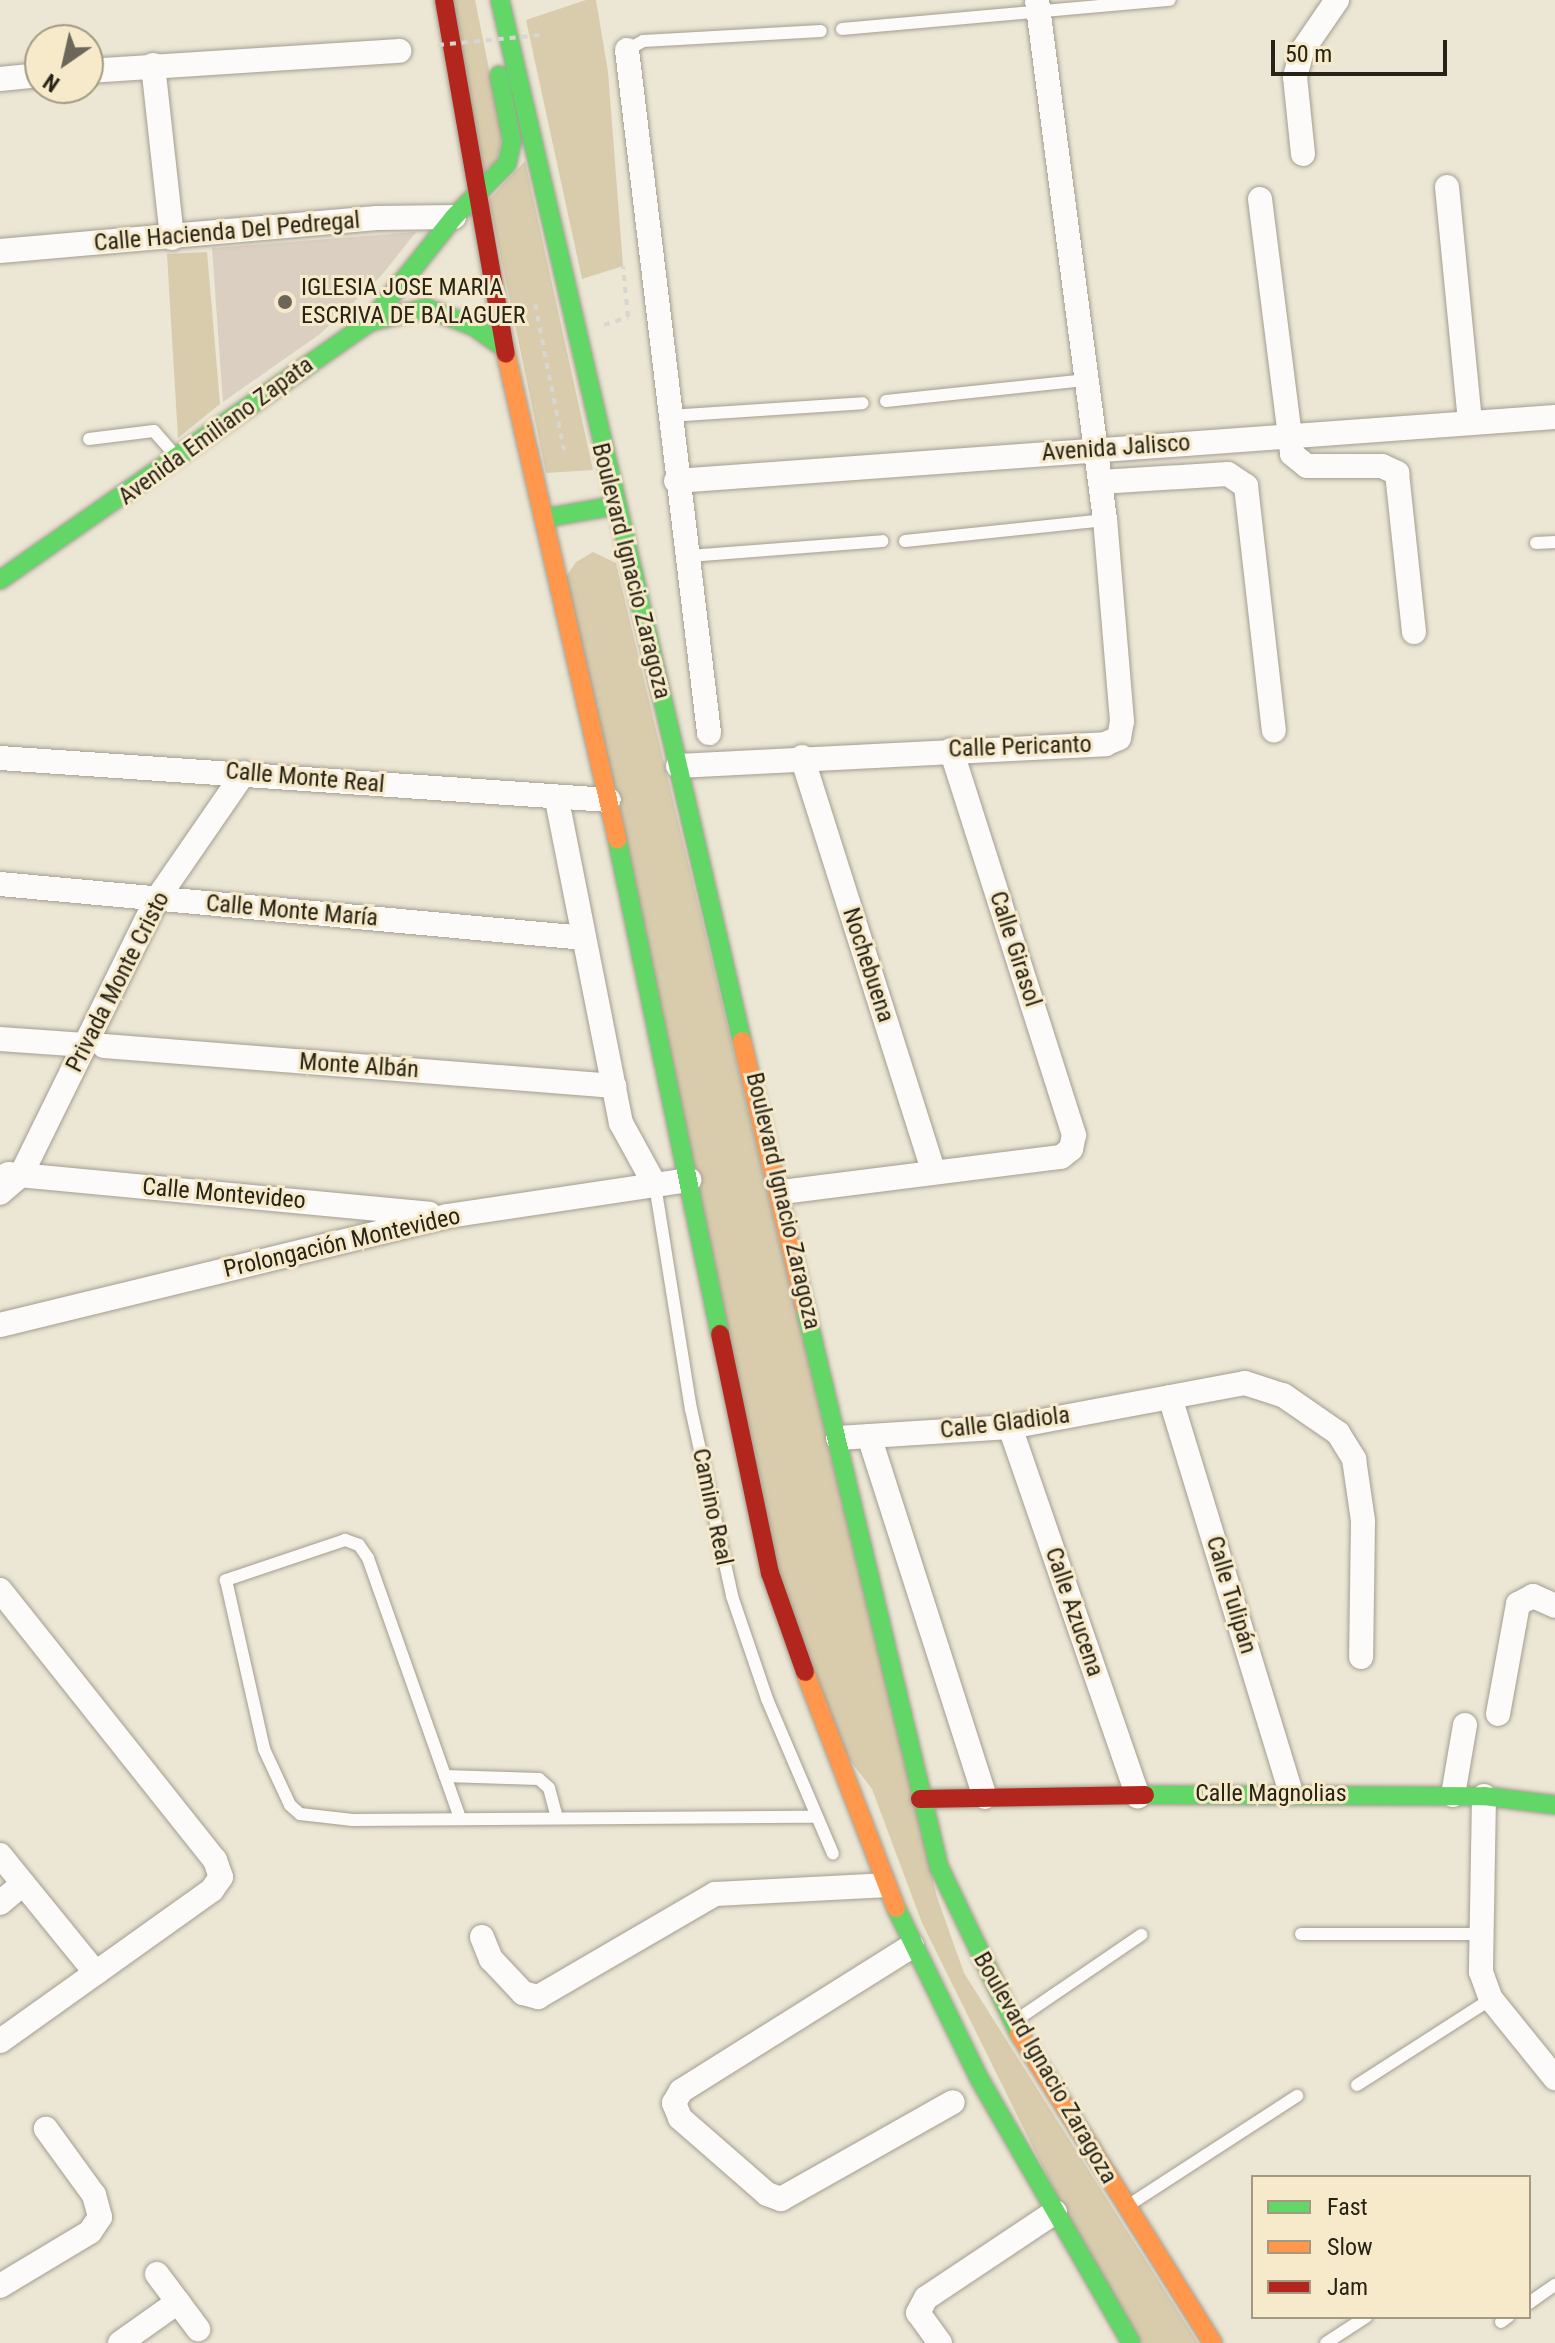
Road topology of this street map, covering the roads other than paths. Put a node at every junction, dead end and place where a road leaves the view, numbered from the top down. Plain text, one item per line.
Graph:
1 (444, 0) edge
2 (484, 0) edge
3 (500, 0) edge
4 (1170, 0) edge
5 (1337, 0) edge
6 (1037, 6) edge
7 (842, 29) dead end
8 (821, 31) dead end
9 (627, 50) joint
10 (399, 51) dead end
11 (153, 65) junction
12 (104, 70) edge
13 (24, 77) edge
14 (0, 79) edge
15 (1303, 154) dead end
16 (1447, 187) dead end
17 (478, 191) junction
18 (1260, 199) dead end
19 (454, 217) junction
20 (172, 238) junction
21 (0, 251) edge
22 (370, 322) junction
23 (505, 348) junction
24 (1087, 380) junction
25 (886, 401) dead end
26 (863, 403) dead end
27 (669, 416) junction
28 (1555, 417) edge
29 (1470, 423) junction
30 (1290, 437) junction
31 (89, 439) dead end
32 (1096, 449) junction
33 (179, 460) junction
34 (676, 481) junction
35 (1100, 482) junction
36 (614, 506) junction
37 (545, 518) junction
38 (1105, 520) junction
39 (882, 541) dead end
40 (905, 541) dead end
41 (1555, 542) edge
42 (1536, 543) dead end
43 (689, 556) junction
44 (0, 580) edge
45 (1414, 632) dead end
46 (1274, 730) dead end
47 (709, 733) dead end
48 (951, 750) junction
49 (802, 757) junction
50 (0, 758) edge
51 (678, 766) junction
52 (244, 773) junction
53 (557, 800) junction
54 (609, 800) junction
55 (0, 884) edge
56 (157, 899) junction
57 (584, 938) junction
58 (0, 1039) edge
59 (95, 1046) junction
60 (614, 1086) junction
61 (934, 1172) junction
62 (11, 1174) edge
63 (689, 1180) junction
64 (655, 1185) junction
65 (782, 1192) junction
66 (0, 1193) edge
67 (447, 1216) junction
68 (0, 1325) edge
69 (1170, 1397) junction
70 (1010, 1427) junction
71 (869, 1436) junction
72 (838, 1438) junction
73 (0, 1590) edge
74 (1555, 1606) edge
75 (1361, 1657) dead end
76 (1498, 1714) dead end
77 (1465, 1725) dead end
78 (445, 1776) junction
79 (1291, 1793) junction
80 (1453, 1795) junction
81 (1138, 1796) junction
82 (1484, 1796) junction
83 (985, 1797) junction
84 (920, 1799) junction
85 (1555, 1805) edge
86 (557, 1817) junction
87 (816, 1817) junction
88 (460, 1818) junction
89 (833, 1854) dead end
90 (0, 1855) edge
91 (23, 1884) junction
92 (884, 1885) junction
93 (0, 1903) edge
94 (1301, 1934) dead end
95 (1478, 1934) junction
96 (1141, 1935) dead end
97 (482, 1937) dead end
98 (912, 1946) junction
99 (96, 1973) junction
100 (1491, 1999) junction
101 (1013, 2023) junction
102 (0, 2041) edge
103 (1555, 2078) edge
104 (1357, 2085) dead end
105 (1297, 2096) dead end
106 (953, 2102) dead end
107 (46, 2129) dead end
108 (1126, 2207) junction
109 (1055, 2212) junction
110 (157, 2274) dead end
111 (1555, 2285) edge
112 (0, 2286) edge
113 (178, 2302) junction
114 (1531, 2302) edge
115 (1363, 2319) edge
116 (198, 2329) dead end
117 (120, 2343) edge
118 (940, 2343) edge
119 (1131, 2343) edge
120 (1213, 2343) edge
121 (1326, 2343) edge

1 - 17 main road
2 - 17 main road, Avenida Emiliano Zapata
3 - 36 main road, Boulevard Ignacio Zaragoza
4 - 6 lane
5 - 15 street
6 - 7 lane
6 - 24 street, Calle Pericanto
8 - 9 lane
9 - 27 street
10 - 11 street
11 - 12 street
11 - 20 street
13 - 14 street
16 - 29 street
17 - 19 main road, Avenida Emiliano Zapata
17 - 23 main road
18 - 30 street
19 - 20 street, Calle Hacienda Del Pedregal
19 - 22 main road, Avenida Emiliano Zapata
20 - 21 street, Calle Hacienda Del Pedregal
22 - 23 main road
22 - 33 main road, Avenida Emiliano Zapata
23 - 37 main road
24 - 25 lane
24 - 32 street, Calle Pericanto
26 - 27 lane
27 - 34 street
28 - 29 street, Avenida Jalisco
29 - 30 street, Avenida Jalisco
30 - 32 street, Avenida Jalisco
30 - 45 street
31 - 33 lane
32 - 34 street, Avenida Jalisco
32 - 35 street, Calle Pericanto
33 - 44 main road, Avenida Emiliano Zapata
34 - 43 street
35 - 38 street, Calle Pericanto
35 - 46 street
36 - 37 main road
36 - 51 main road, Boulevard Ignacio Zaragoza
37 - 54 main road
38 - 40 lane
38 - 48 street, Calle Pericanto
39 - 43 lane
41 - 42 lane
43 - 47 street
48 - 49 street, Calle Pericanto
48 - 61 street, Calle Girasol
49 - 51 street, Calle Pericanto
49 - 61 street, Nochebuena
50 - 52 street, Calle Monte Real
51 - 65 main road, Boulevard Ignacio Zaragoza
52 - 53 street, Calle Monte Real
52 - 56 street, Privada Monte Cristo
53 - 54 street, Calle Monte Real
53 - 57 street
54 - 63 main road
55 - 56 street, Calle Monte María
56 - 57 street, Calle Monte María
56 - 59 street, Privada Monte Cristo
57 - 60 street
58 - 59 street, Monte Albán
59 - 60 street, Monte Albán
59 - 62 street, Privada Monte Cristo
60 - 64 street
61 - 65 street
62 - 66 street, Privada Monte Cristo
62 - 67 street, Calle Montevideo
63 - 64 street, Prolongación Montevideo
63 - 92 main road
64 - 67 street, Prolongación Montevideo
64 - 87 lane, Camino Real
65 - 72 main road, Boulevard Ignacio Zaragoza
67 - 68 street, Prolongación Montevideo
69 - 70 street, Calle Gladiola
69 - 75 street, Calle Gladiola
69 - 79 street, Calle Tulipán
70 - 71 street, Calle Gladiola
70 - 81 street, Calle Azucena
71 - 72 street, Calle Gladiola
71 - 83 street
72 - 84 main road, Boulevard Ignacio Zaragoza
73 - 99 street
74 - 76 street
77 - 80 street
78 - 86 lane
78 - 88 lane
78 - 88 lane
79 - 80 main road, Calle Magnolias
79 - 81 main road, Calle Magnolias
80 - 82 main road, Calle Magnolias
81 - 83 main road, Calle Magnolias
82 - 85 main road
82 - 95 street
83 - 84 main road, Calle Magnolias
84 - 101 main road, Boulevard Ignacio Zaragoza
86 - 87 lane
86 - 88 lane
87 - 89 lane, Camino Real
90 - 91 street
91 - 93 street
91 - 99 street
92 - 97 street
92 - 98 main road
94 - 95 lane
95 - 100 street
96 - 101 lane
98 - 106 street
98 - 109 main road
99 - 102 street
100 - 103 street
100 - 104 lane
101 - 108 main road, Boulevard Ignacio Zaragoza
105 - 108 lane
107 - 112 street
108 - 120 main road, Boulevard Ignacio Zaragoza
109 - 118 street
109 - 119 main road
110 - 113 street
111 - 114 lane
113 - 116 street
113 - 117 street
115 - 121 lane

